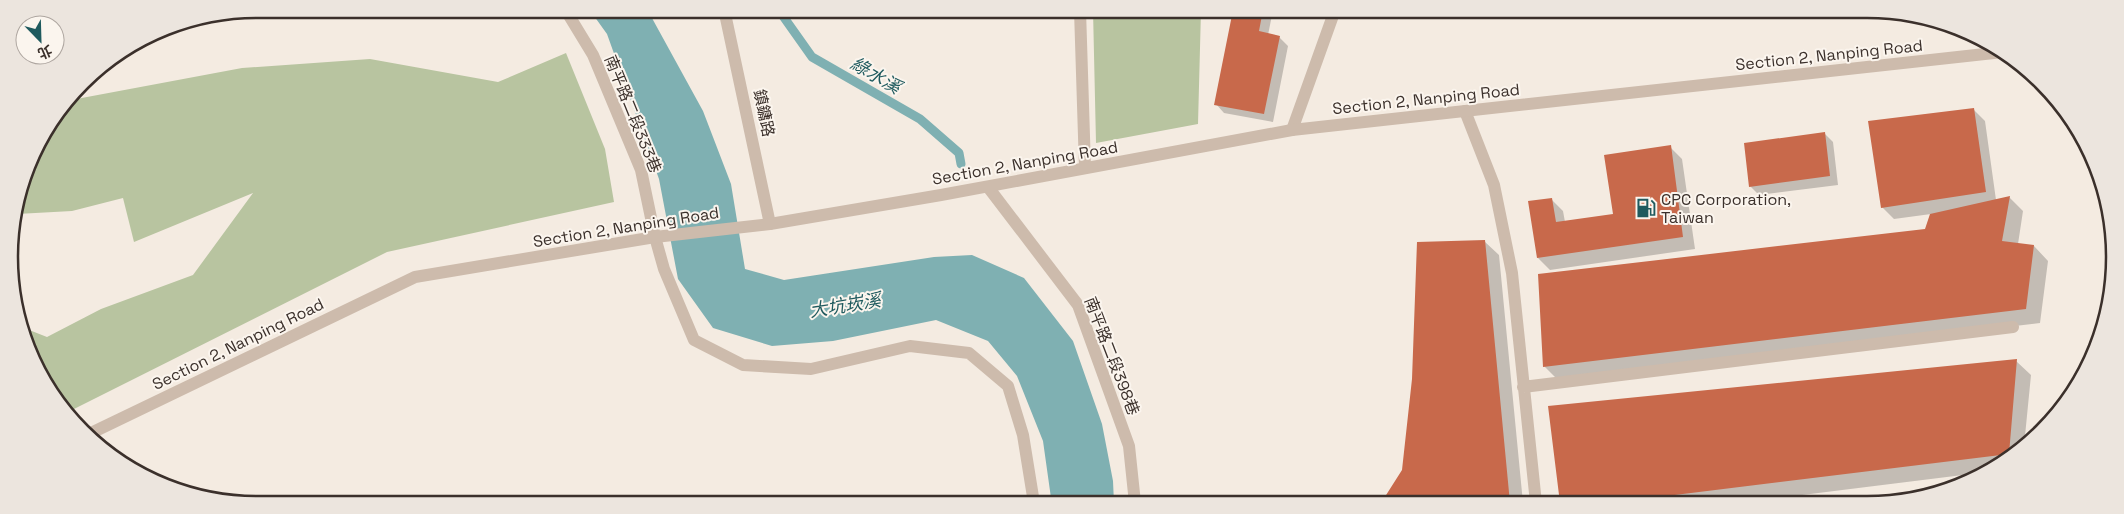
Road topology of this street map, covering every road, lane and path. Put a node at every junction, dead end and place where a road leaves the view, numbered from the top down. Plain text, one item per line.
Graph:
1 (570, 18) edge
2 (726, 18) edge
3 (1080, 18) edge
4 (1332, 18) edge
5 (1992, 53) edge
6 (1465, 111) junction
7 (1292, 130) junction
8 (1085, 168) junction
9 (988, 187) junction
10 (770, 224) junction
11 (658, 236) junction
12 (2013, 327) dead end
13 (1523, 386) junction
14 (94, 432) edge
15 (1033, 496) edge
16 (1134, 496) edge
17 (1535, 496) edge

1 - 11 street, 南平路二段333巷
2 - 10 street, 鎮鏞路
3 - 8 street
4 - 7 street
5 - 6 street, Section 2, Nanping Road
6 - 7 street, Section 2, Nanping Road
6 - 13 street
7 - 8 street, Section 2, Nanping Road
8 - 9 street, Section 2, Nanping Road
9 - 10 street, Section 2, Nanping Road
9 - 16 street, 南平路二段398巷
10 - 11 street, Section 2, Nanping Road
11 - 14 street, Section 2, Nanping Road
11 - 15 street, 南平路二段333巷
12 - 13 street
13 - 17 street

